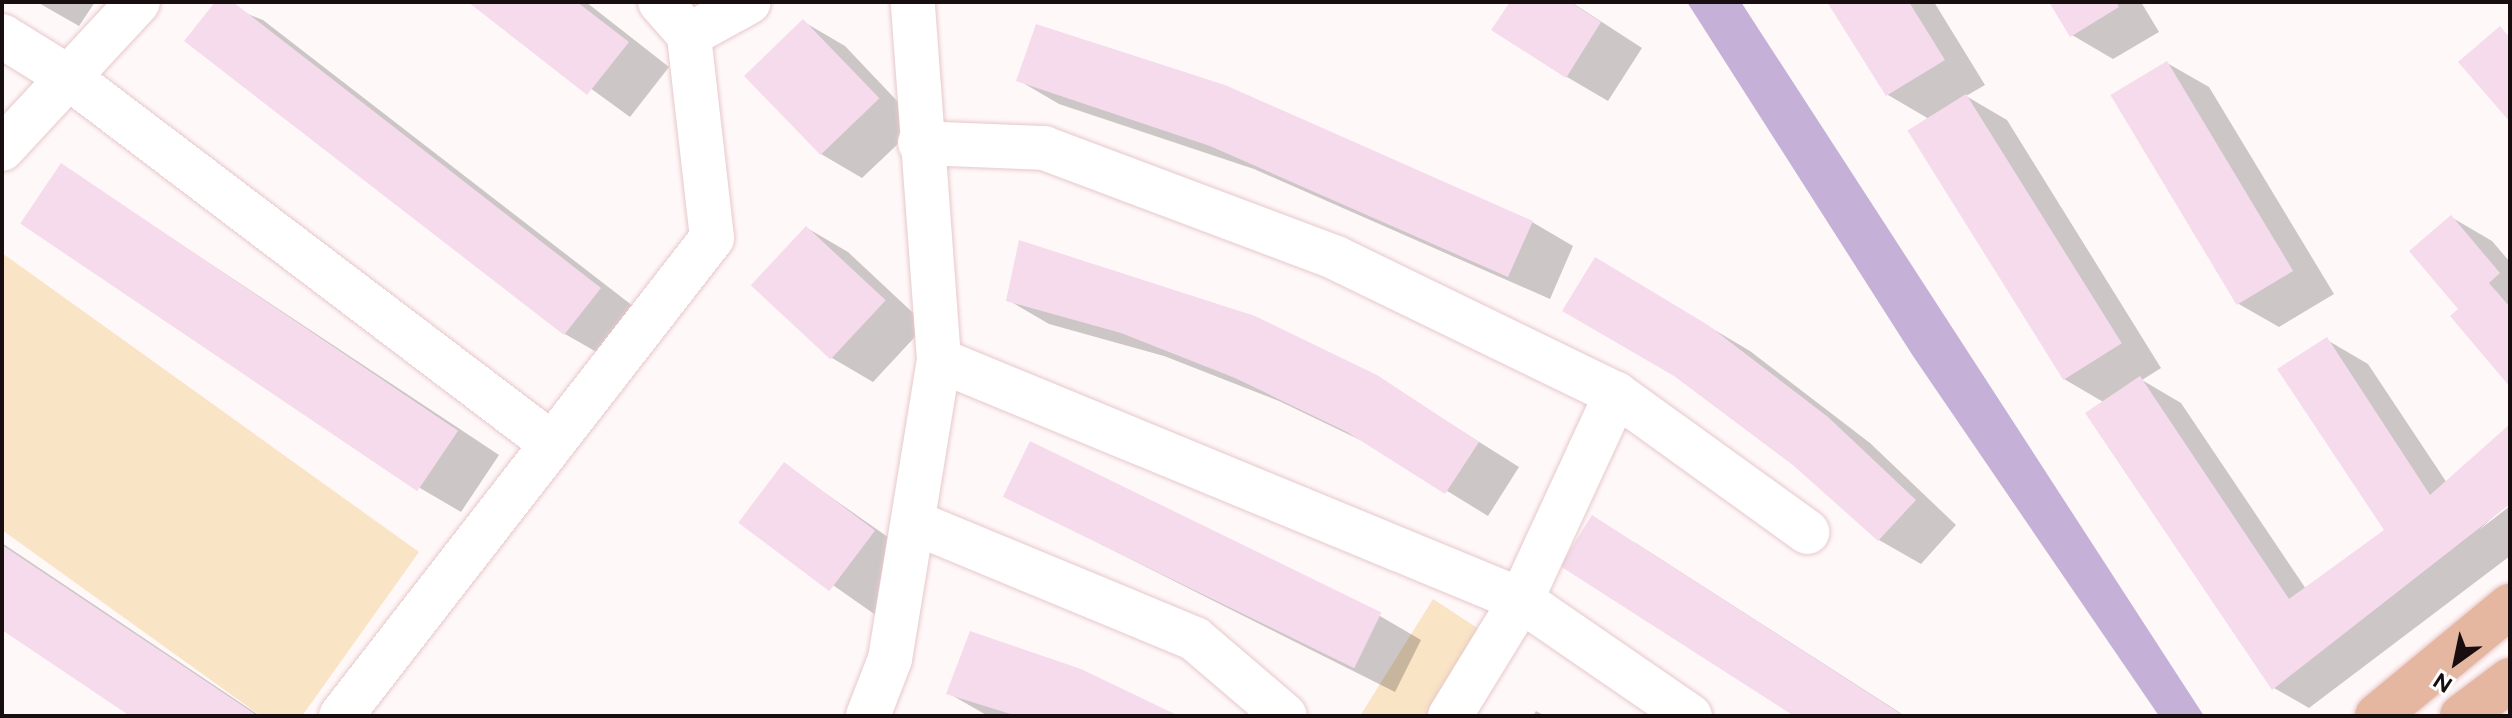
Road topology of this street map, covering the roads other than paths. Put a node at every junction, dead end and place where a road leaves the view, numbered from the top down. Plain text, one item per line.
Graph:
1 (138, 2) edge
2 (660, 2) edge
3 (749, 2) edge
4 (913, 2) edge
5 (689, 35) junction
6 (2, 36) edge
7 (68, 77) junction
8 (920, 143) junction
9 (2, 149) edge
10 (939, 360) junction
11 (1616, 394) junction
12 (552, 444) junction
13 (913, 522) junction
14 (1807, 532) dead end
15 (1521, 600) junction
16 (2510, 606) edge
17 (2510, 680) edge
18 (341, 716) edge
19 (868, 716) edge
20 (1285, 716) edge
21 (1450, 716) edge
22 (1690, 716) edge
23 (2377, 716) edge
24 (2462, 716) edge

1 - 7 lane
2 - 5 lane
3 - 5 lane
4 - 8 lane
5 - 12 lane
6 - 7 lane
7 - 9 lane
7 - 12 lane
8 - 10 lane
8 - 11 lane
10 - 13 lane
10 - 15 lane
11 - 14 lane
11 - 15 lane
12 - 18 lane
13 - 19 lane
13 - 20 lane
15 - 21 lane
15 - 22 lane
16 - 23 main road
17 - 24 main road

